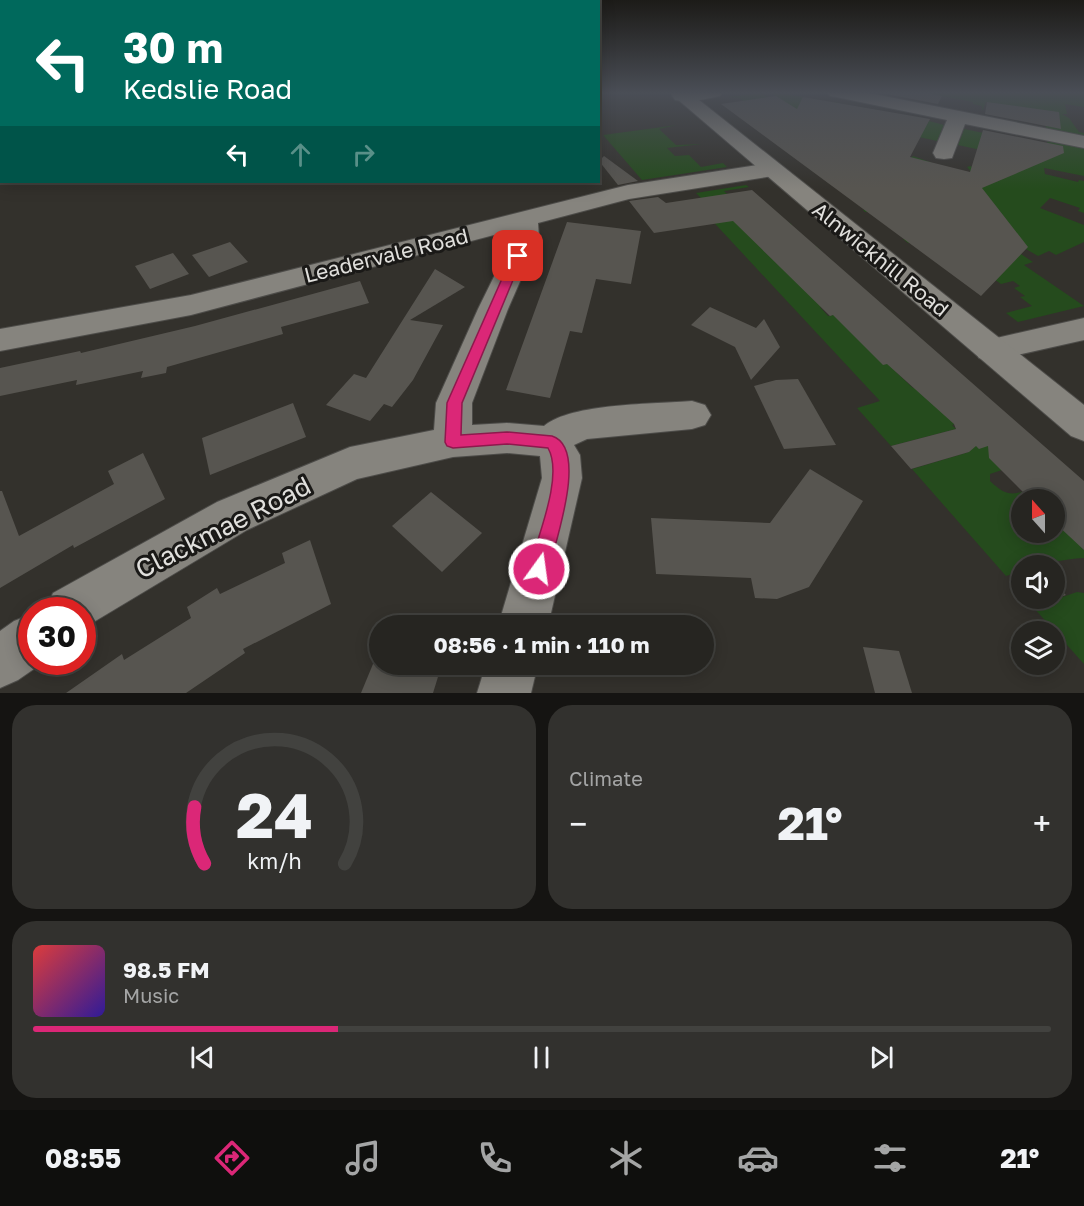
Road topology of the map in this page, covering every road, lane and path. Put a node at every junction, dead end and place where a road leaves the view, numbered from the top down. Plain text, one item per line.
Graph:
1 (716, 124) edge
2 (955, 124) edge
3 (995, 124) edge
4 (1084, 142) edge
5 (945, 153) dead end
6 (771, 170) junction
7 (525, 220) junction
8 (1084, 329) edge
9 (0, 340) edge
10 (991, 350) junction
11 (692, 415) dead end
12 (1084, 426) edge
13 (453, 442) junction
14 (552, 442) junction
15 (92, 597) edge
16 (526, 615) edge
17 (18, 649) edge
18 (0, 662) edge
19 (509, 675) edge
20 (504, 693) edge

1 - 6 street, Alnwickhill Road
2 - 5 street
3 - 4 street
6 - 7 street, Leadervale Road
6 - 10 street, Alnwickhill Road
7 - 9 street, Leadervale Road
7 - 13 street
8 - 10 street
10 - 12 street, Alnwickhill Road
11 - 14 street
13 - 14 street, Clackmae Road
13 - 15 street, Clackmae Road
14 - 16 street
17 - 18 street
19 - 20 street

